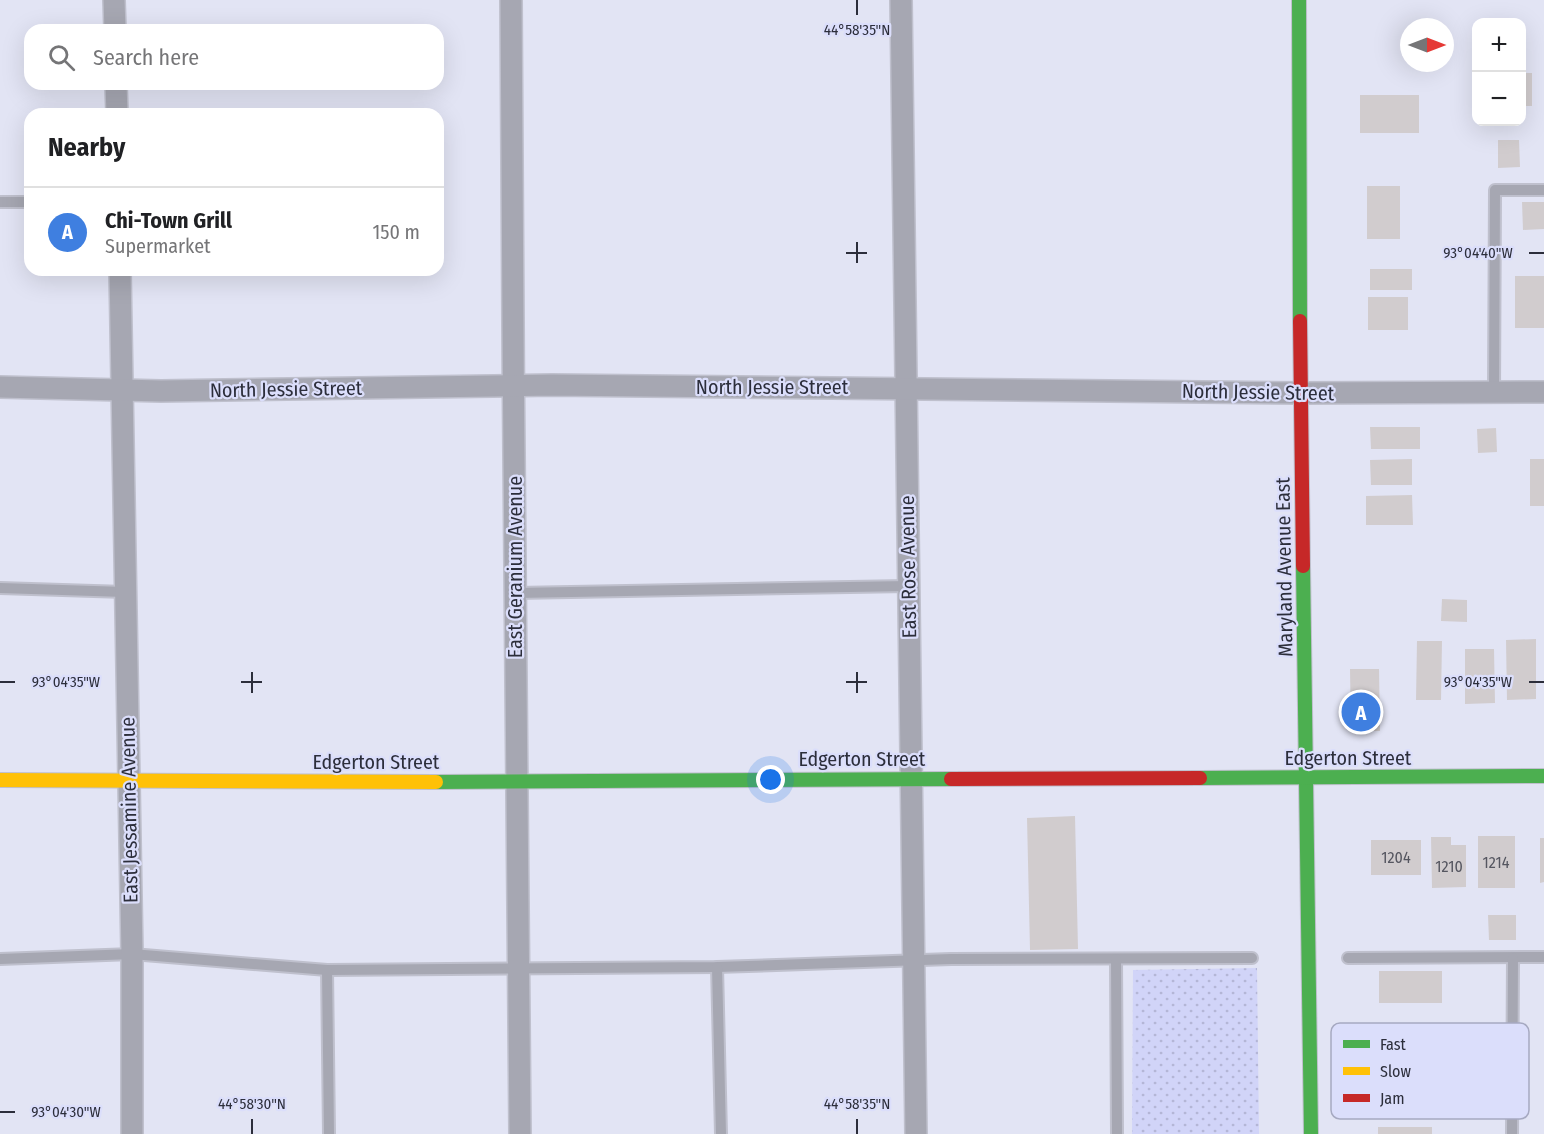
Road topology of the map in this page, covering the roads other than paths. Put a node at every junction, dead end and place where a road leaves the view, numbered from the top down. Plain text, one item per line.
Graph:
1 (114, 0) edge
2 (511, 0) edge
3 (901, 0) edge
4 (1299, 0) edge
5 (115, 24) edge
6 (116, 90) edge
7 (117, 108) edge
8 (1544, 190) edge
9 (0, 202) edge
10 (24, 202) edge
11 (120, 276) edge
12 (513, 386) junction
13 (0, 387) edge
14 (906, 387) junction
15 (123, 390) junction
16 (1544, 392) edge
17 (1301, 393) junction
18 (1494, 393) junction
19 (908, 586) junction
20 (0, 588) edge
21 (125, 592) junction
22 (516, 593) junction
23 (1544, 776) edge
24 (911, 778) junction
25 (1306, 778) junction
26 (0, 780) edge
27 (128, 780) junction
28 (515, 782) junction
29 (132, 954) junction
30 (1544, 957) edge
31 (1252, 958) dead end
32 (1348, 958) dead end
33 (1513, 958) junction
34 (0, 959) edge
35 (1116, 959) junction
36 (914, 960) junction
37 (517, 967) junction
38 (717, 967) junction
39 (327, 970) junction
40 (1513, 1023) edge
41 (1512, 1119) edge
42 (132, 1134) edge
43 (329, 1134) edge
44 (520, 1134) edge
45 (721, 1134) edge
46 (916, 1134) edge
47 (1117, 1134) edge
48 (1311, 1134) edge
49 (1512, 1134) edge

1 - 5 street
2 - 12 street, East Geranium Avenue
3 - 14 street, East Rose Avenue
4 - 17 street, Maryland Avenue East
6 - 7 street
8 - 18 lane
9 - 10 lane
11 - 15 street, East Jessamine Avenue
12 - 14 street, North Jessie Street
12 - 15 street, North Jessie Street
12 - 22 street, East Geranium Avenue
13 - 15 street, North Jessie Street
14 - 17 street, North Jessie Street
14 - 19 street, East Rose Avenue
15 - 21 street, East Jessamine Avenue
16 - 18 street, North Jessie Street
17 - 18 street, North Jessie Street
17 - 25 street, Maryland Avenue East
19 - 22 lane
19 - 24 street, East Rose Avenue
20 - 21 lane
21 - 27 street, East Jessamine Avenue
22 - 28 street, East Geranium Avenue
23 - 25 street, Edgerton Street
24 - 25 street, Edgerton Street
24 - 28 street, Edgerton Street
24 - 36 street, East Rose Avenue
25 - 48 street, Maryland Avenue East
26 - 27 street, Edgerton Street
27 - 28 street, Edgerton Street
27 - 29 street, East Jessamine Avenue
28 - 37 street, East Geranium Avenue
29 - 34 lane
29 - 39 lane
29 - 42 street, East Jessamine Avenue
30 - 33 lane
31 - 35 lane
32 - 33 lane
33 - 40 lane
35 - 36 lane
35 - 47 lane
36 - 38 lane
36 - 46 street, East Rose Avenue
37 - 38 lane
37 - 39 lane
37 - 44 street, East Geranium Avenue
38 - 45 lane
39 - 43 lane
41 - 49 lane

